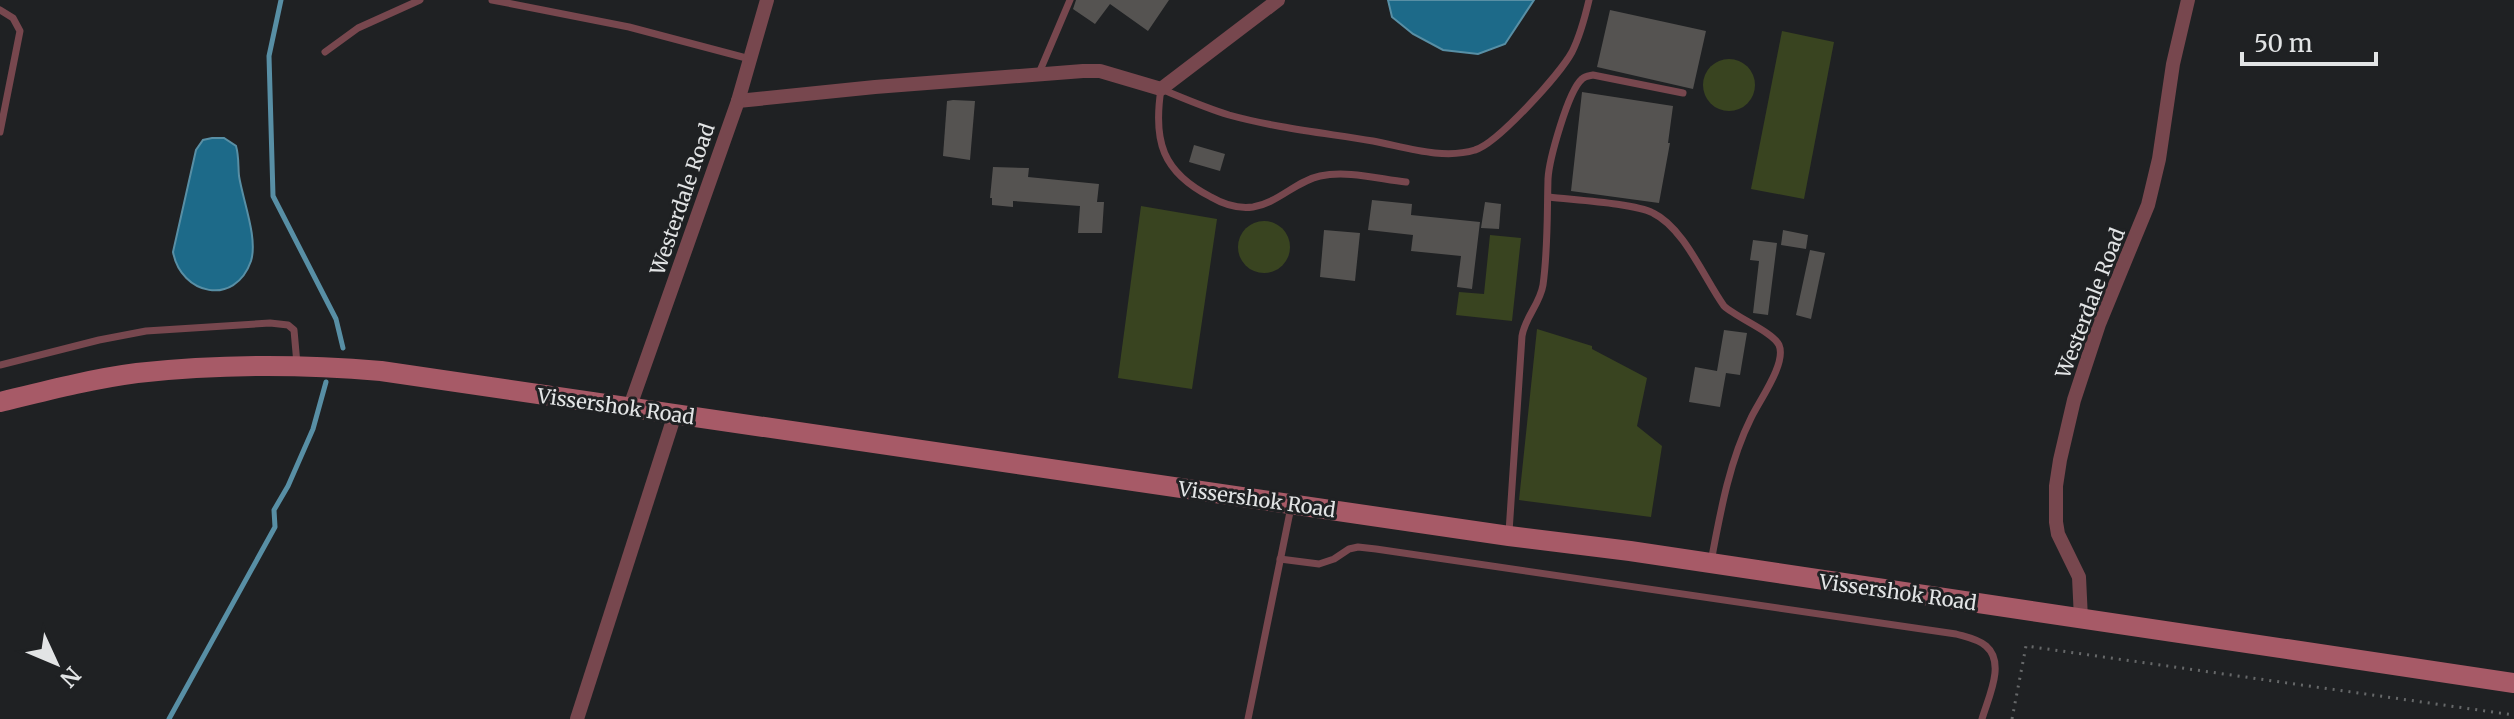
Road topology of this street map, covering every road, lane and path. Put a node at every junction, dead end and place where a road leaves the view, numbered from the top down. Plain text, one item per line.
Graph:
1 (420, 0) edge
2 (492, 0) edge
3 (767, 0) edge
4 (1070, 0) edge
5 (1278, 0) edge
6 (1589, 0) edge
7 (2188, 0) edge
8 (0, 10) edge
9 (325, 52) dead end
10 (750, 59) junction
11 (1039, 73) junction
12 (1161, 89) junction
13 (1683, 93) dead end
14 (738, 101) junction
15 (0, 132) edge
16 (1406, 182) dead end
17 (1549, 197) junction
18 (0, 365) edge
19 (297, 366) junction
20 (0, 402) edge
21 (629, 409) junction
22 (675, 414) junction
23 (1291, 504) junction
24 (1509, 536) junction
25 (1280, 559) junction
26 (1711, 565) junction
27 (2081, 619) junction
28 (2514, 683) edge
29 (2514, 715) edge
30 (577, 719) edge
31 (1248, 719) edge
32 (1982, 719) edge
33 (2012, 719) edge

1 - 9 lane
2 - 10 lane
3 - 10 street, Westerdale Road
4 - 11 lane
5 - 12 street
6 - 12 lane
7 - 27 street, Westerdale Road
8 - 15 lane
10 - 14 street, Westerdale Road
11 - 12 street
11 - 14 street
12 - 16 lane
13 - 17 lane
14 - 21 street, Westerdale Road
17 - 24 lane
17 - 26 lane
18 - 19 lane
19 - 20 main road, Vissershok Road
19 - 21 main road, Vissershok Road
21 - 22 main road, Vissershok Road
22 - 23 main road, Vissershok Road
22 - 30 street
23 - 24 main road, Vissershok Road
23 - 25 lane
24 - 26 main road, Vissershok Road
25 - 31 lane
25 - 32 lane
26 - 27 main road, Vissershok Road
27 - 28 main road, Vissershok Road
29 - 33 path

